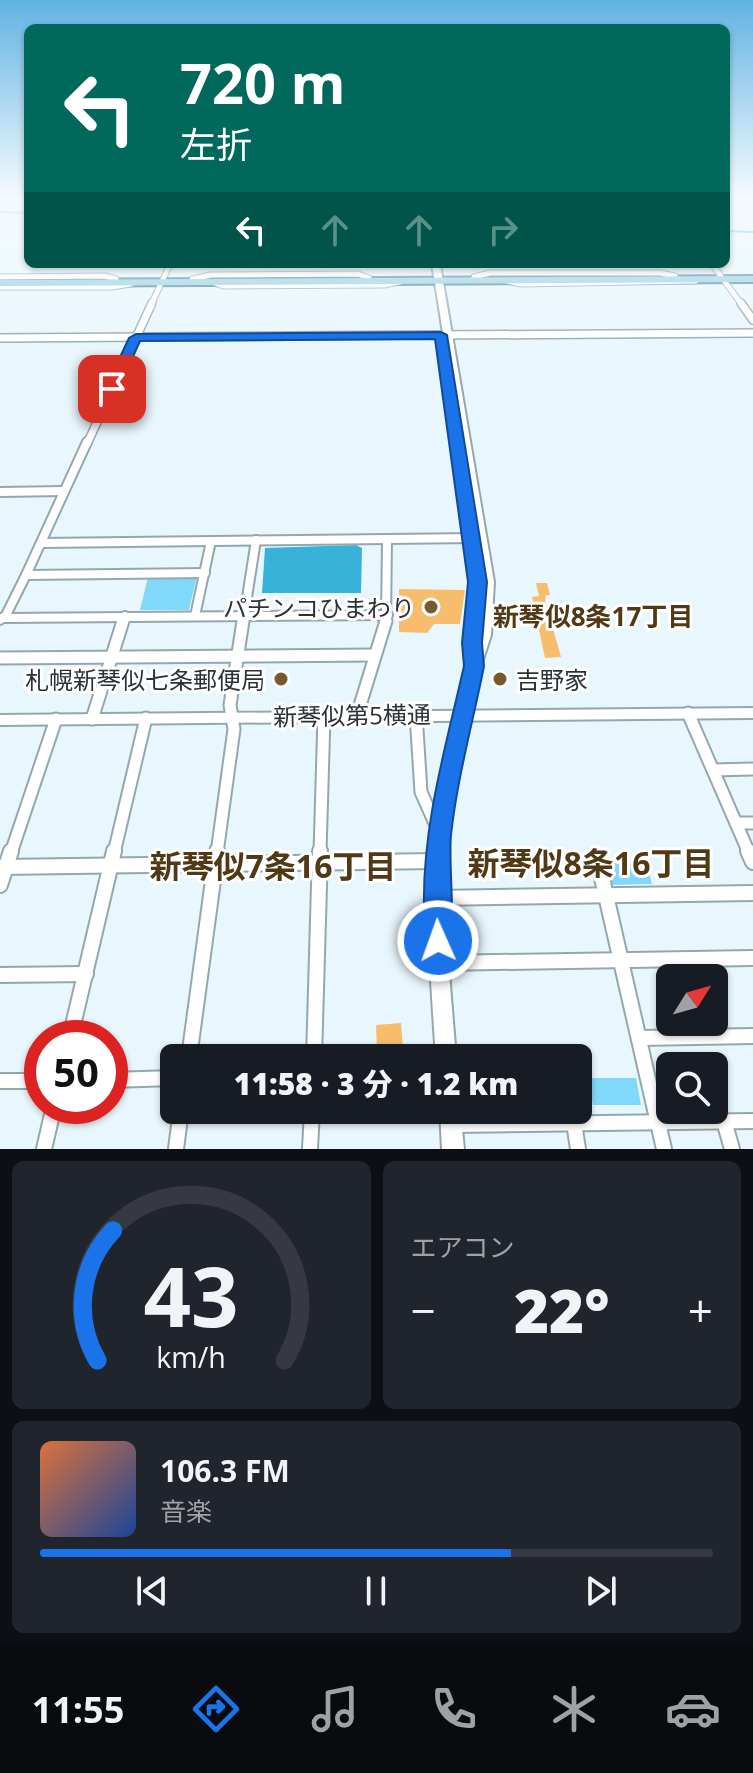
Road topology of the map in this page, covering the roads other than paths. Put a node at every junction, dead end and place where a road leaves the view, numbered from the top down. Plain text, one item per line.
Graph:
1 (168, 268) edge
2 (431, 268) edge
3 (436, 268) edge
4 (715, 268) edge
5 (753, 277) edge
6 (722, 278) junction
7 (435, 279) junction
8 (162, 281) junction
9 (0, 282) edge
10 (753, 320) edge
11 (753, 333) edge
12 (444, 335) junction
13 (0, 338) edge
14 (136, 338) junction
15 (64, 491) junction
16 (0, 492) edge
17 (475, 538) junction
18 (387, 539) junction
19 (256, 540) junction
20 (211, 541) junction
21 (41, 543) junction
22 (205, 573) junction
23 (26, 575) junction
24 (388, 615) junction
25 (125, 616) junction
26 (195, 616) junction
27 (244, 617) junction
28 (2, 619) edge
29 (375, 655) junction
30 (113, 657) junction
31 (237, 657) junction
32 (0, 658) edge
33 (464, 713) junction
34 (688, 713) junction
35 (753, 713) edge
36 (416, 714) junction
37 (357, 715) junction
38 (324, 716) junction
39 (232, 717) junction
40 (146, 718) junction
41 (56, 719) junction
42 (92, 719) junction
43 (0, 720) edge
44 (753, 769) edge
45 (713, 770) junction
46 (736, 823) junction
47 (753, 823) edge
48 (439, 833) junction
49 (437, 861) junction
50 (753, 862) edge
51 (215, 863) junction
52 (320, 863) junction
53 (599, 865) dead end
54 (111, 866) junction
55 (3, 867) edge
56 (0, 885) edge
57 (753, 893) edge
58 (608, 895) junction
59 (436, 898) junction
60 (753, 958) edge
61 (621, 960) junction
62 (439, 963) junction
63 (86, 974) junction
64 (0, 975) edge
65 (74, 1020) edge
66 (753, 1036) edge
67 (639, 1038) junction
68 (191, 1044) edge
69 (314, 1044) edge
70 (445, 1044) edge
71 (160, 1078) edge
72 (128, 1079) edge
73 (0, 1081) edge
74 (24, 1081) edge
75 (656, 1113) edge
76 (728, 1121) edge
77 (753, 1121) edge
78 (656, 1122) edge
79 (592, 1123) edge
80 (50, 1124) edge
81 (179, 1124) edge
82 (311, 1124) edge
83 (451, 1124) edge
84 (574, 1124) edge
85 (658, 1124) edge
86 (725, 1124) edge
87 (44, 1149) edge
88 (176, 1149) edge
89 (310, 1149) edge
90 (453, 1149) edge
91 (578, 1149) edge
92 (664, 1149) edge
93 (732, 1149) edge

1 - 8 street
2 - 7 main road
3 - 7 main road
4 - 6 street
5 - 6 main road
6 - 7 main road
6 - 7 main road
6 - 10 street
7 - 8 main road
7 - 8 main road
7 - 12 main road
8 - 9 main road
8 - 9 main road
8 - 14 street
11 - 12 street
12 - 14 street
12 - 17 main road
13 - 14 street
14 - 15 street
15 - 16 street
15 - 21 street
17 - 18 street
17 - 33 main road
18 - 19 street
18 - 24 street
19 - 20 street
19 - 27 street
20 - 21 street
20 - 22 street
21 - 23 street
22 - 23 street
22 - 26 street
23 - 28 street
24 - 27 street
24 - 29 street
25 - 26 street
25 - 28 street
25 - 30 street
26 - 27 street
27 - 31 street
29 - 31 street
29 - 37 street
30 - 31 street
30 - 32 street
30 - 42 street
31 - 39 street
33 - 34 street, 新琴似第5横通
33 - 36 street, 新琴似第5横通
33 - 48 main road
34 - 35 street, 新琴似第5横通
34 - 45 street
36 - 37 street, 新琴似第5横通
36 - 48 street
37 - 38 street, 新琴似第5横通
38 - 39 street, 新琴似第5横通
38 - 52 street
39 - 40 street, 新琴似第5横通
39 - 51 street
40 - 42 street, 新琴似第5横通
40 - 54 street
41 - 42 street, 新琴似第5横通
41 - 43 street, 新琴似第5横通
41 - 55 street
44 - 45 street
45 - 46 street
46 - 47 street
46 - 50 street
48 - 49 main road
49 - 52 street
49 - 59 main road
51 - 52 street
51 - 54 street
51 - 68 street
52 - 69 street
53 - 58 street
54 - 55 street
54 - 63 street
55 - 56 street
57 - 58 street
58 - 59 street
58 - 61 street
59 - 62 main road
60 - 61 street
61 - 62 street
61 - 67 street
62 - 70 main road
63 - 64 street
63 - 65 street
66 - 67 street
67 - 75 street
71 - 72 street
73 - 74 street
76 - 77 street
78 - 79 street
80 - 87 street
81 - 88 street
82 - 89 street
83 - 90 main road
84 - 91 street
85 - 92 street
86 - 93 street

